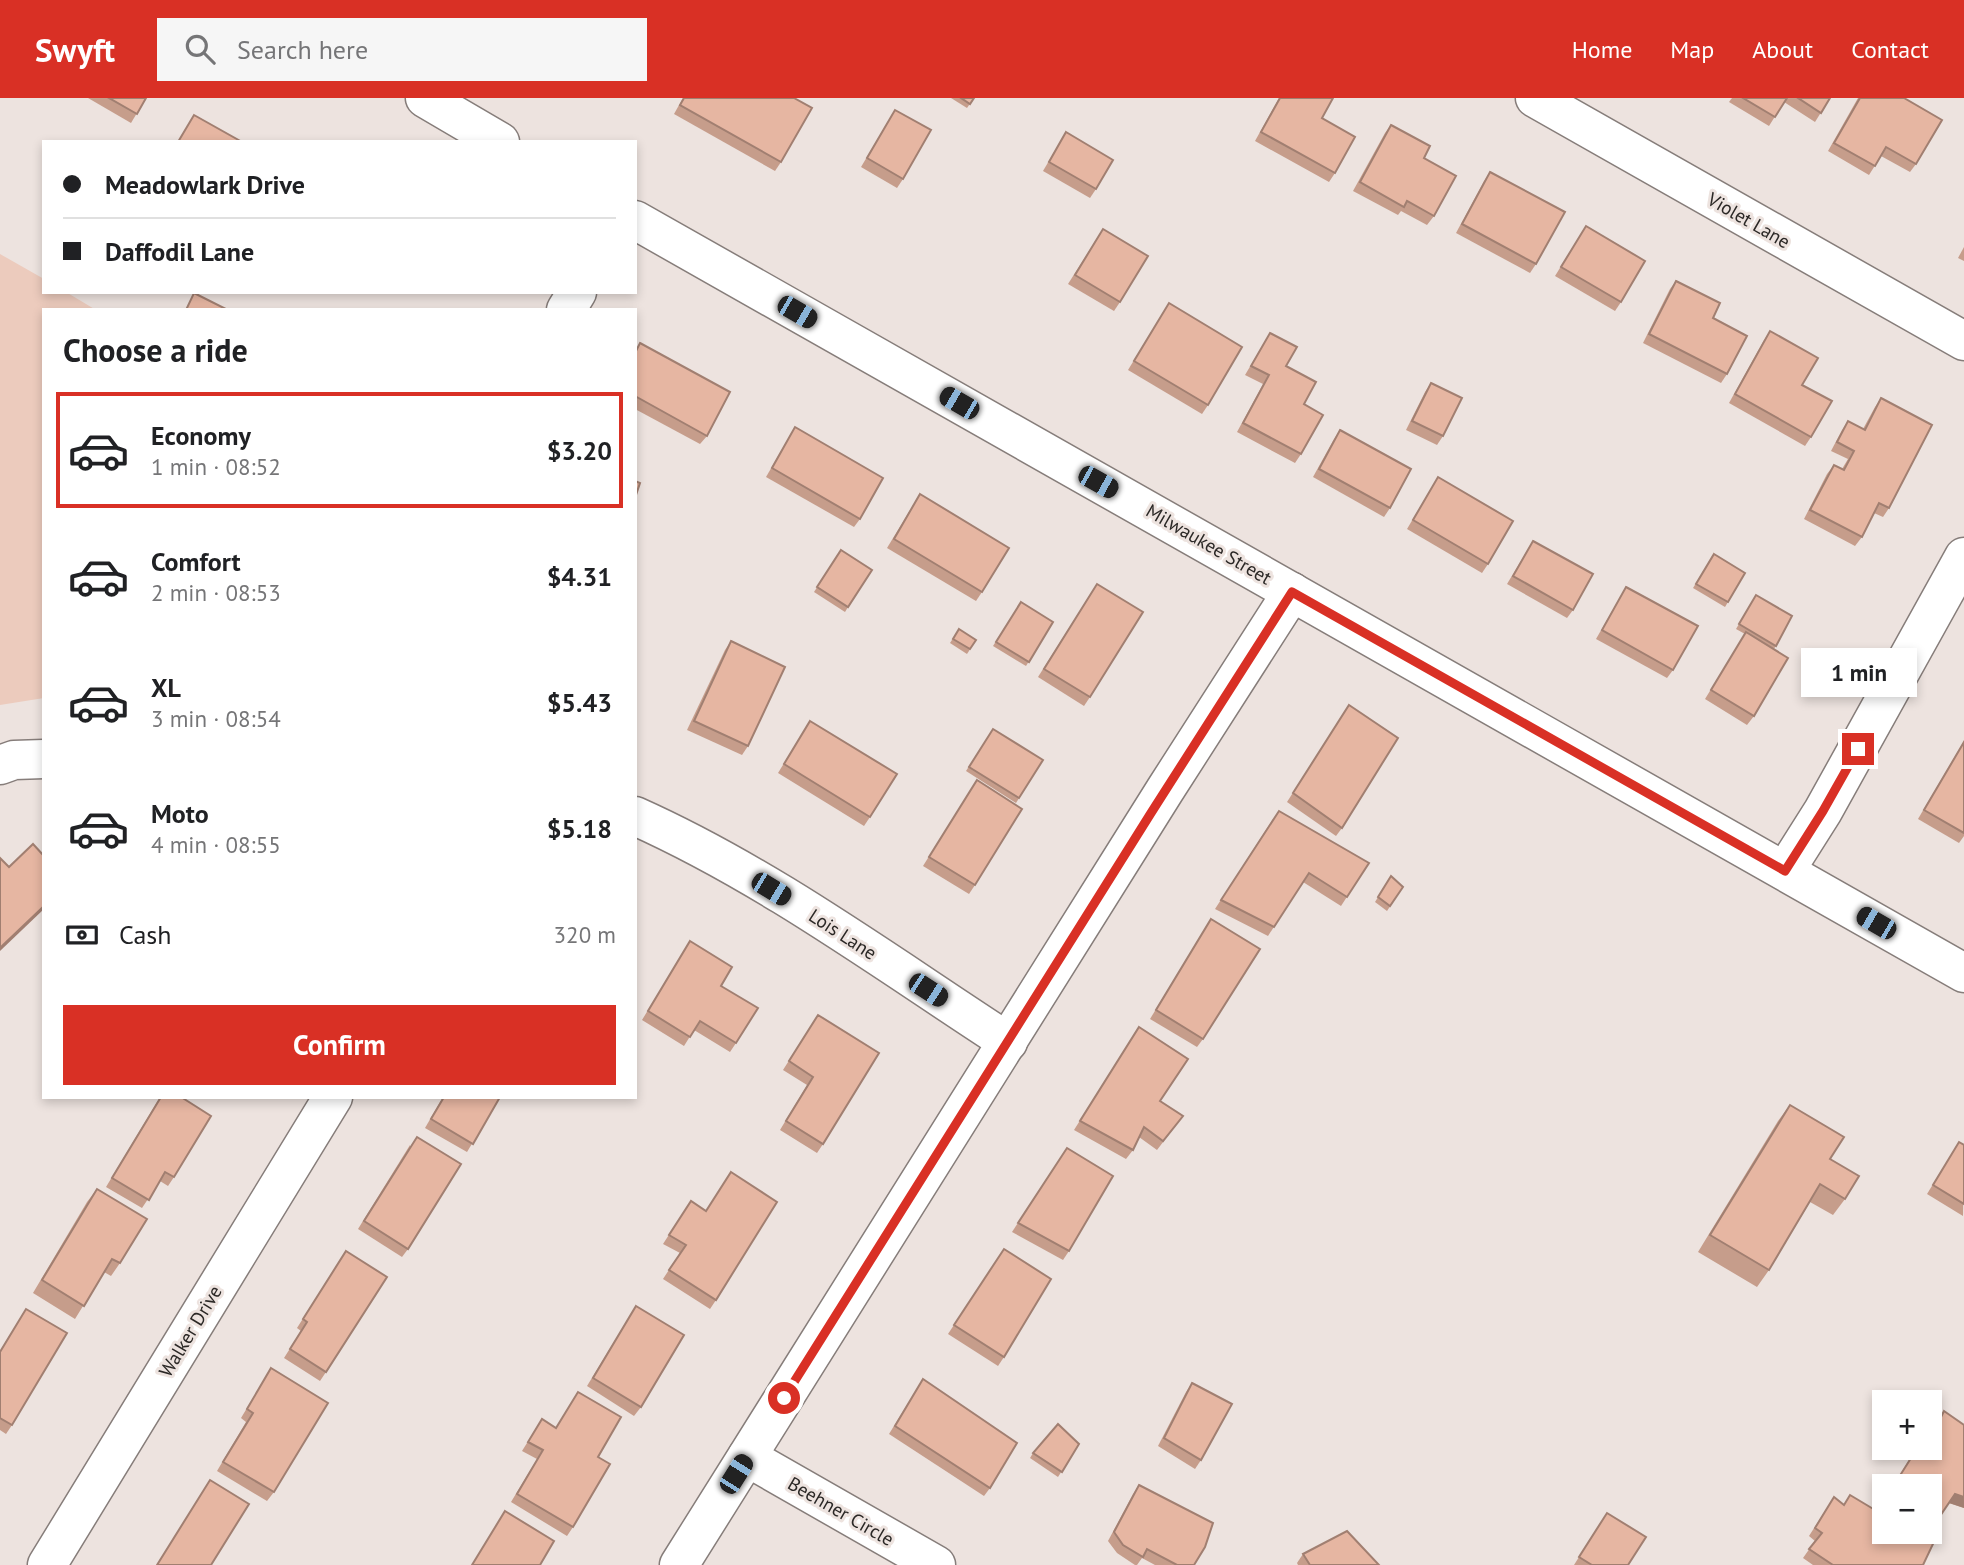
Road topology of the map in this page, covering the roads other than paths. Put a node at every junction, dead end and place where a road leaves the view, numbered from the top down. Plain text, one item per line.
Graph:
1 (425, 98) edge
2 (1535, 98) edge
3 (497, 140) edge
4 (637, 221) edge
5 (1964, 341) edge
6 (1964, 557) edge
7 (1292, 592) junction
8 (42, 759) edge
9 (0, 765) edge
10 (637, 817) edge
11 (1785, 871) junction
12 (1964, 973) edge
13 (1008, 1042) junction
14 (332, 1099) edge
15 (747, 1457) junction
16 (47, 1565) edge
17 (679, 1565) edge
18 (936, 1565) edge

1 - 3 street
2 - 5 street, Violet Lane
4 - 7 street, Milwaukee Street
6 - 11 street
7 - 11 street, Milwaukee Street
7 - 13 street
8 - 9 street
10 - 13 street, Lois Lane
11 - 12 street, Milwaukee Street
13 - 15 street
14 - 16 street, Walker Drive
15 - 17 street
15 - 18 street, Beehner Circle

